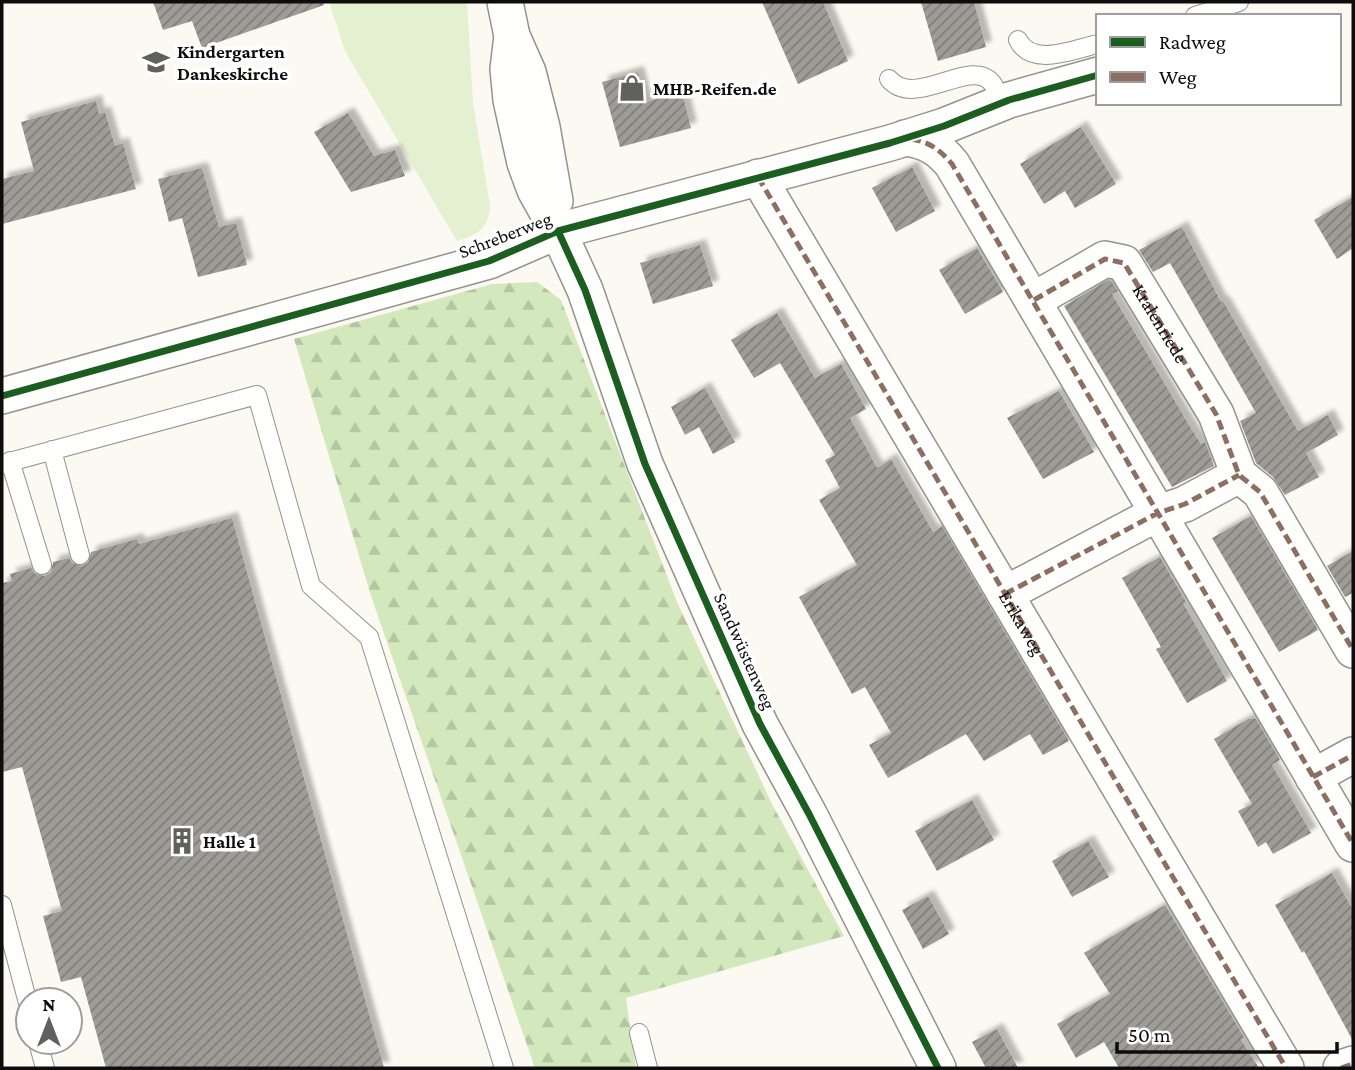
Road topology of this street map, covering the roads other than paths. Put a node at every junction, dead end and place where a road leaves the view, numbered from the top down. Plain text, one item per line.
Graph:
1 (505, 2) edge
2 (1239, 2) edge
3 (1201, 14) edge
4 (1018, 40) dead end
5 (1096, 44) edge
6 (1096, 76) edge
7 (889, 79) dead end
8 (1001, 103) junction
9 (905, 138) junction
10 (856, 152) junction
11 (758, 177) junction
12 (558, 231) junction
13 (1034, 300) junction
14 (2, 396) edge
15 (52, 450) junction
16 (6, 463) edge
17 (1239, 475) junction
18 (1158, 513) junction
19 (80, 555) dead end
20 (42, 565) dead end
21 (1005, 594) junction
22 (1353, 650) edge
23 (1353, 755) edge
24 (1313, 777) junction
25 (1353, 844) edge
26 (2, 905) edge
27 (23, 986) edge
28 (639, 1033) dead end
29 (498, 1047) junction
30 (1353, 1064) edge
31 (487, 1068) edge
32 (504, 1068) edge
33 (648, 1068) edge
34 (938, 1068) edge
35 (1286, 1068) edge
36 (1341, 1068) edge

1 - 12 street, Sandwüstenweg
2 - 3 lane
4 - 5 lane
6 - 8 street, Schreberweg
7 - 8 lane
8 - 9 street, Schreberweg
8 - 10 street, Schreberweg
9 - 10 street, Schreberweg
9 - 13 street
10 - 11 street, Schreberweg
11 - 12 street, Schreberweg
11 - 21 street, Erikaweg
12 - 14 street, Schreberweg
12 - 34 street, Sandwüstenweg
13 - 17 street, Kralenriede
13 - 18 street
15 - 16 lane
15 - 19 lane
15 - 29 lane
16 - 20 lane
17 - 18 street
17 - 22 street, Kralenriede
18 - 21 street
18 - 24 street
21 - 35 street, Erikaweg
23 - 24 street
24 - 25 street
26 - 27 lane
28 - 33 lane
29 - 31 lane
29 - 32 lane
30 - 36 street

